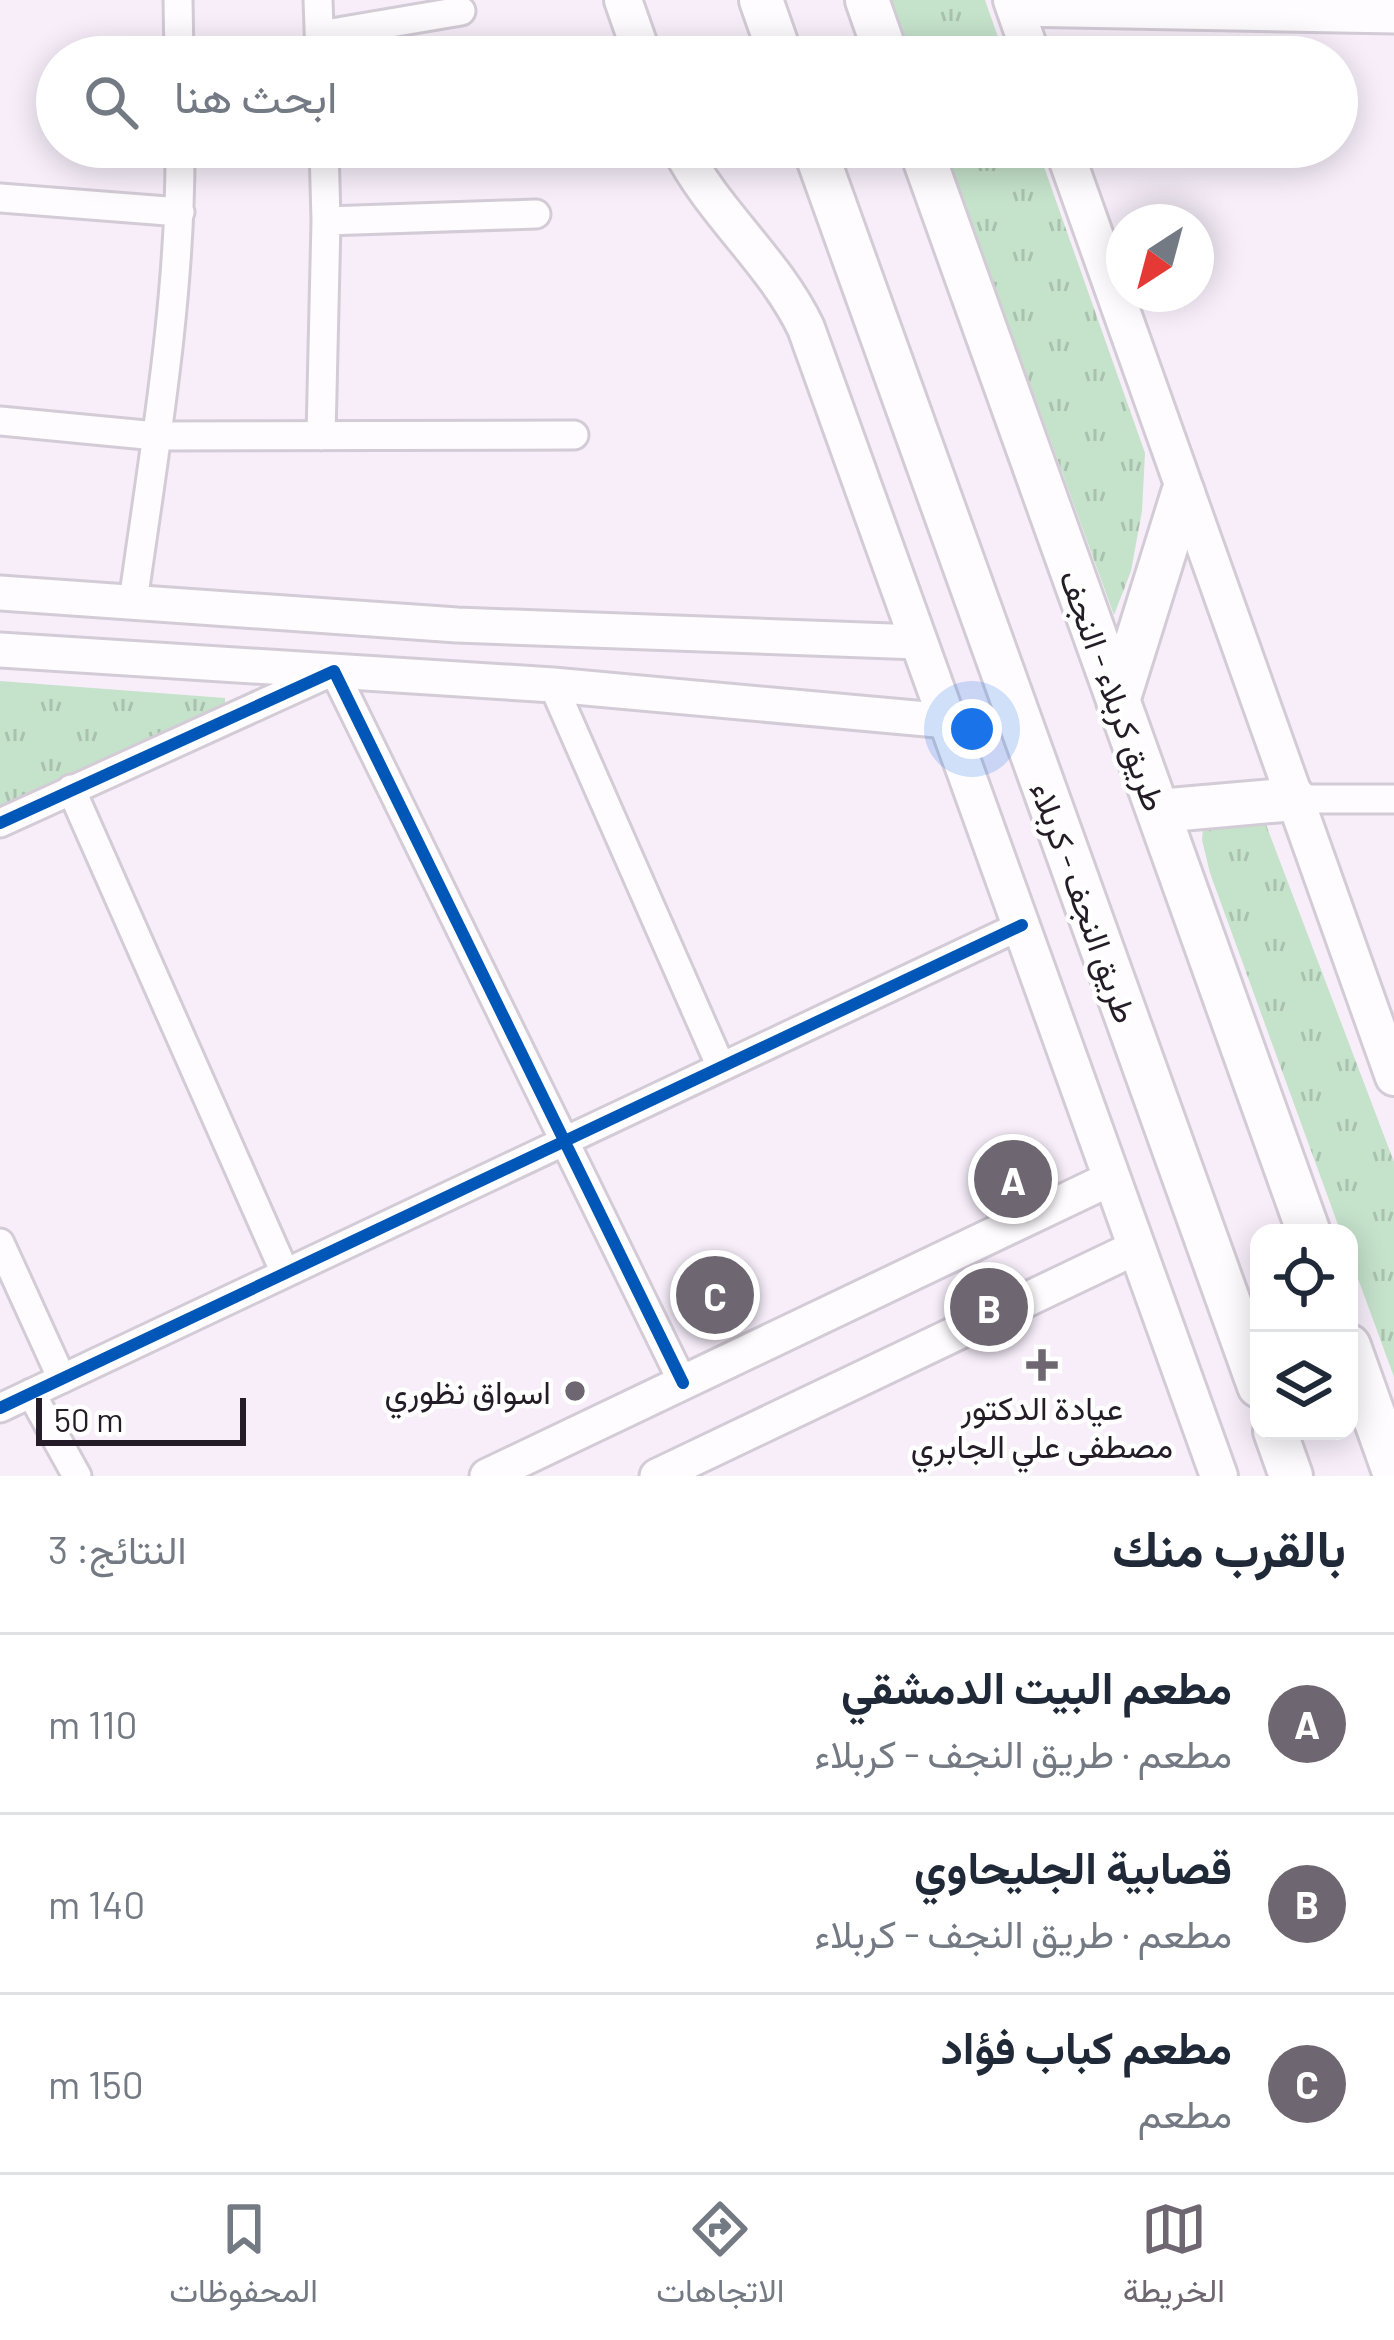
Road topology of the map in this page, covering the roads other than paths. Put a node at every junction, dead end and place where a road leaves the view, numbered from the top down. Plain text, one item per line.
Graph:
1 (178, 0) edge
2 (318, 0) edge
3 (623, 0) edge
4 (761, 0) edge
5 (867, 0) edge
6 (1013, 4) edge
7 (1247, 7) edge
8 (1303, 7) edge
9 (461, 11) dead end
10 (1394, 16) edge
11 (178, 36) edge
12 (320, 36) edge
13 (360, 36) edge
14 (636, 36) edge
15 (774, 36) edge
16 (880, 36) edge
17 (1024, 36) edge
18 (179, 168) edge
19 (325, 168) edge
20 (693, 168) edge
21 (822, 168) edge
22 (928, 168) edge
23 (1070, 168) edge
24 (0, 198) edge
25 (180, 212) junction
26 (536, 214) dead end
27 (326, 221) junction
28 (0, 422) edge
29 (574, 435) dead end
30 (156, 436) junction
31 (321, 436) junction
32 (1184, 493) junction
33 (0, 593) edge
34 (133, 602) junction
35 (920, 642) junction
36 (0, 650) edge
37 (334, 670) junction
38 (553, 685) junction
39 (1118, 701) junction
40 (948, 721) junction
41 (71, 789) junction
42 (1295, 799) junction
43 (1394, 799) edge
44 (1158, 811) junction
45 (0, 823) edge
46 (1022, 925) junction
47 (721, 1067) junction
48 (1394, 1077) edge
49 (565, 1141) junction
50 (1112, 1178) junction
51 (1306, 1224) edge
52 (0, 1243) edge
53 (1137, 1247) junction
54 (286, 1273) junction
55 (1250, 1361) edge
56 (1358, 1371) edge
57 (62, 1379) junction
58 (683, 1383) junction
59 (31, 1393) junction
60 (0, 1408) edge
61 (1278, 1440) edge
62 (1394, 1472) edge
63 (76, 1476) edge
64 (487, 1476) edge
65 (657, 1476) edge
66 (1220, 1476) edge
67 (1291, 1476) edge

1 - 11 street
2 - 12 street
3 - 14 main road
4 - 15 highway
5 - 16 highway
6 - 7 street
6 - 17 main road
7 - 8 street
8 - 10 street
9 - 13 street
18 - 25 street
19 - 27 street
20 - 35 main road
21 - 55 highway, طريق النجف - كربلاء
22 - 39 highway, طريق كربلاء - النجف
23 - 32 main road
24 - 25 street
25 - 30 street
26 - 27 street
27 - 31 street
28 - 30 street
29 - 31 street
30 - 31 street
30 - 34 street
32 - 39 highway
32 - 42 main road
33 - 34 street
34 - 35 street
35 - 40 main road
36 - 37 street
37 - 38 street
37 - 41 street
37 - 49 street
38 - 40 street
38 - 47 street
39 - 44 highway, طريق كربلاء - النجف
40 - 46 main road
41 - 45 street
41 - 54 street
42 - 43 street
42 - 44 highway
42 - 48 main road
44 - 51 highway, طريق كربلاء - النجف
46 - 47 street
46 - 50 main road
47 - 49 street
49 - 54 street
49 - 58 street
50 - 53 main road
50 - 58 street
52 - 57 street
53 - 65 street
53 - 66 main road
54 - 57 street
56 - 62 highway
57 - 59 street
58 - 64 street
59 - 60 street
59 - 63 street
61 - 67 highway

